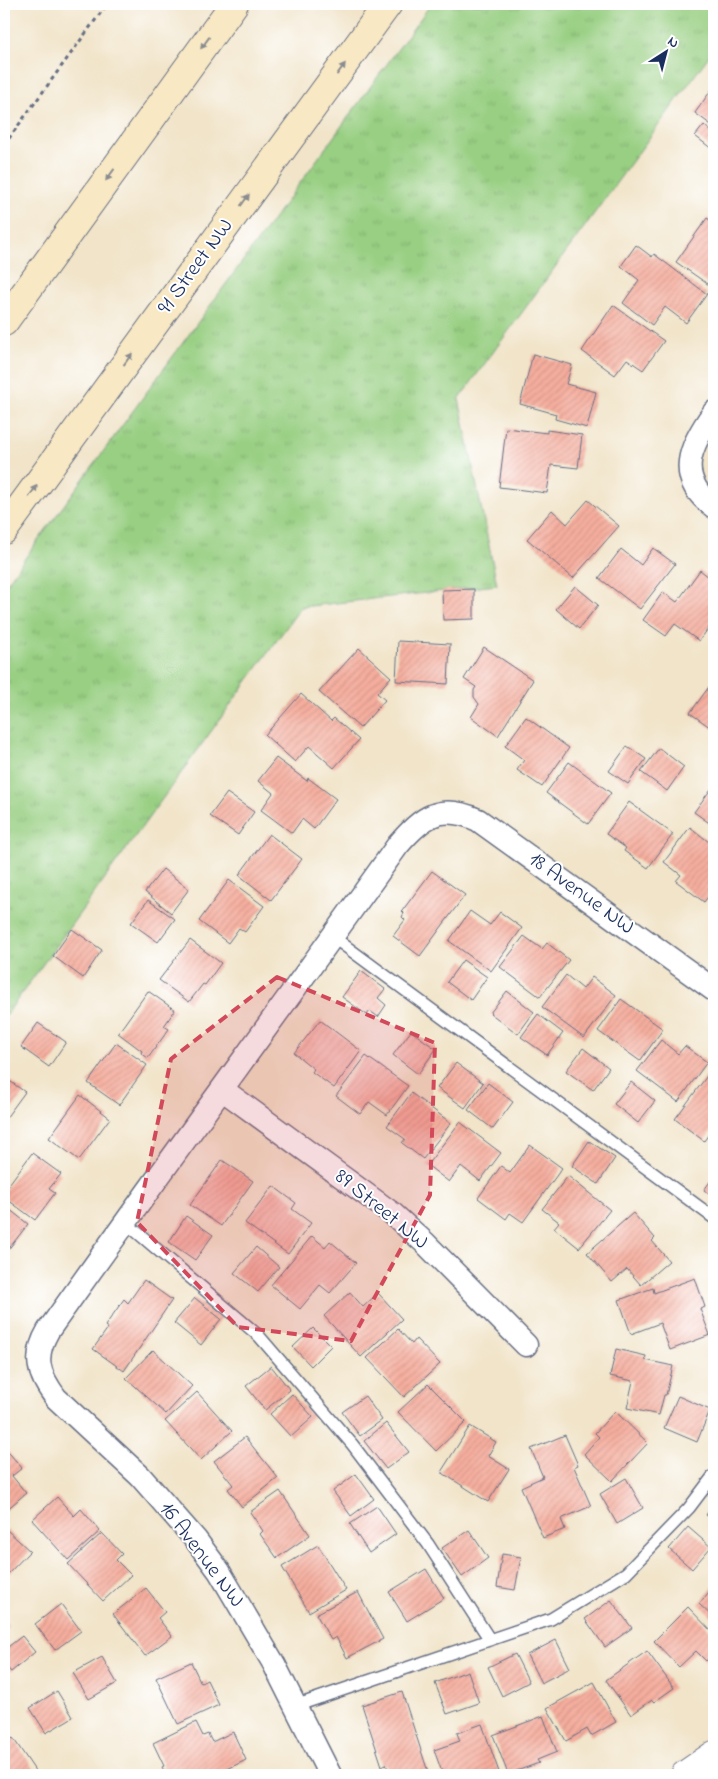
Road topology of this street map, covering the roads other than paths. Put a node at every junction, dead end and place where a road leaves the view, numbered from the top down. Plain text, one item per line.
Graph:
1 (234, 4) edge
2 (388, 4) edge
3 (4, 322) edge
4 (714, 412) edge
5 (714, 507) edge
6 (4, 530) edge
7 (333, 936) junction
8 (714, 990) edge
9 (222, 1090) junction
10 (714, 1218) edge
11 (125, 1222) junction
12 (526, 1345) dead end
13 (714, 1475) edge
14 (490, 1640) junction
15 (296, 1706) junction
16 (714, 1755) edge
17 (330, 1775) edge
18 (685, 1775) edge

1 -> 3 main road
6 -> 2 main road, 91 Street NW
4 - 5 street
7 - 8 street, 18 Avenue NW
7 - 9 street
7 - 10 lane
9 - 11 street
9 - 12 street, 89 Street NW
11 - 14 lane
11 - 15 street, 16 Avenue NW
13 - 14 lane
14 - 15 lane
15 - 17 street, 16 Avenue NW
16 - 18 street

